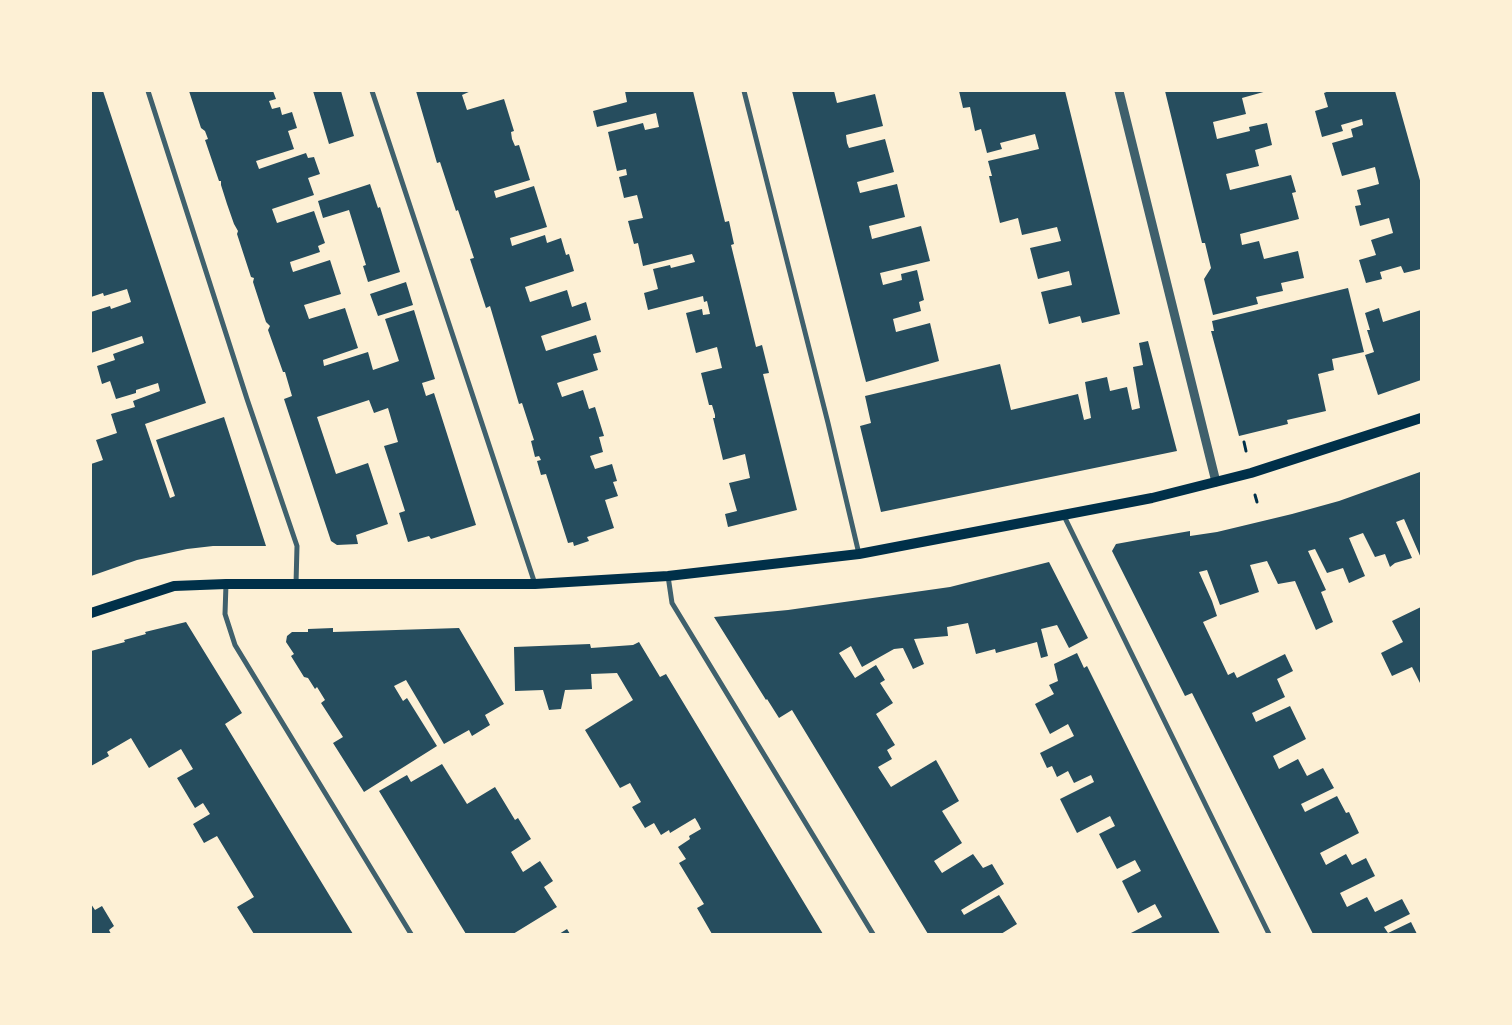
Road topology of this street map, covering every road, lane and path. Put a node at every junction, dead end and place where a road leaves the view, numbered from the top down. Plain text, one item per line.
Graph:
1 (148, 91) edge
2 (372, 91) edge
3 (744, 91) edge
4 (1119, 91) edge
5 (1421, 418) edge
6 (1244, 442) dead end
7 (1246, 452) dead end
8 (1216, 482) junction
9 (1064, 516) junction
10 (859, 554) junction
11 (668, 576) junction
12 (226, 584) junction
13 (296, 584) junction
14 (535, 584) junction
15 (91, 614) edge
16 (411, 934) edge
17 (873, 934) edge
18 (1269, 934) edge

1 - 13 street
2 - 14 street
3 - 10 street
4 - 8 street
5 - 8 main road
6 - 7 path
8 - 9 main road
9 - 10 main road
9 - 18 street
10 - 11 main road
11 - 14 main road
11 - 17 street
12 - 13 main road
12 - 15 main road
12 - 16 street
13 - 14 main road

